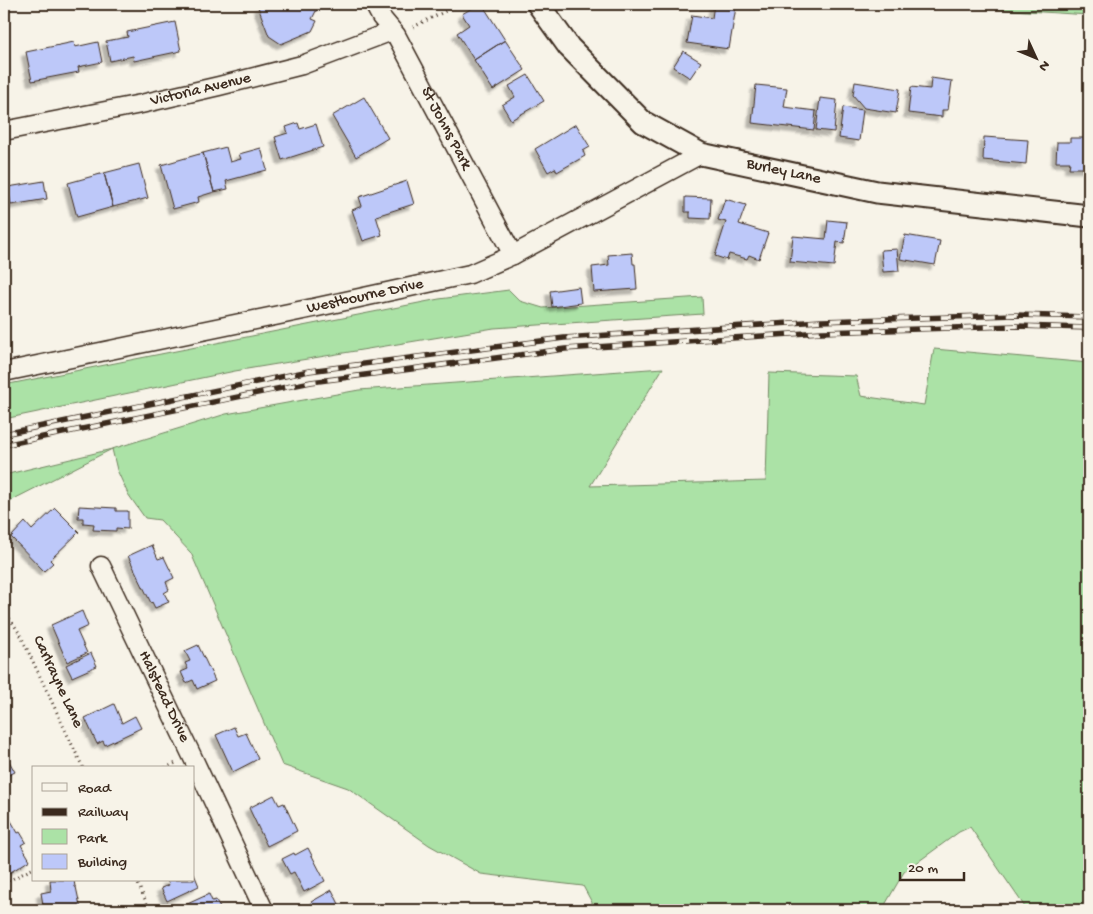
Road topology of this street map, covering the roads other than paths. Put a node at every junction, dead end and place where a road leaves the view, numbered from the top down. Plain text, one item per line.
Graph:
1 (374, 4) edge
2 (538, 4) edge
3 (394, 33) junction
4 (4, 131) edge
5 (701, 154) junction
6 (1089, 216) edge
7 (513, 255) junction
8 (4, 372) edge
9 (101, 566) dead end
10 (264, 910) edge

1 - 3 street, St Johns Park
2 - 5 street, Burley Lane
3 - 4 street, Victoria Avenue
3 - 7 street, St Johns Park
5 - 6 street, Burley Lane
5 - 7 street, Westbourne Drive
7 - 8 street, Westbourne Drive
9 - 10 street, Halstead Drive

